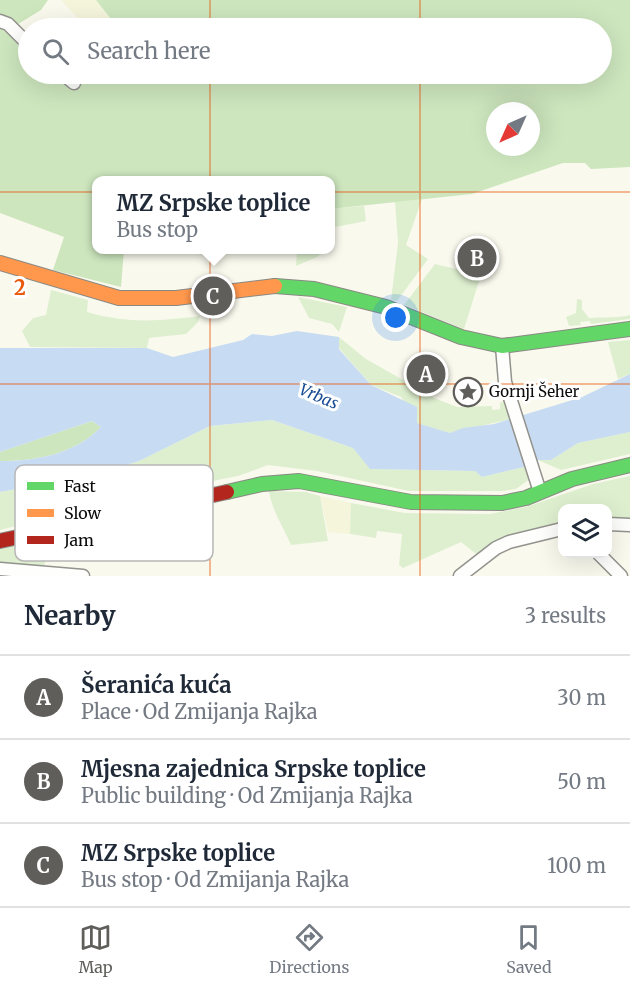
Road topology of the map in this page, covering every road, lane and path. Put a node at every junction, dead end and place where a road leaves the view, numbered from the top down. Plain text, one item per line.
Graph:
1 (0, 21) edge
2 (18, 34) edge
3 (0, 263) edge
4 (630, 329) edge
5 (502, 346) junction
6 (630, 465) edge
7 (540, 492) junction
8 (213, 494) edge
9 (612, 524) edge
10 (630, 525) edge
11 (558, 530) edge
12 (15, 538) edge
13 (0, 541) edge
14 (603, 558) edge
15 (0, 569) edge
16 (83, 576) edge
17 (460, 576) edge
18 (621, 576) edge

1 - 2 street
3 - 5 street
4 - 5 street
5 - 7 street
6 - 7 street
7 - 8 street
9 - 10 street
11 - 17 street
12 - 13 street
14 - 18 street
15 - 16 street

